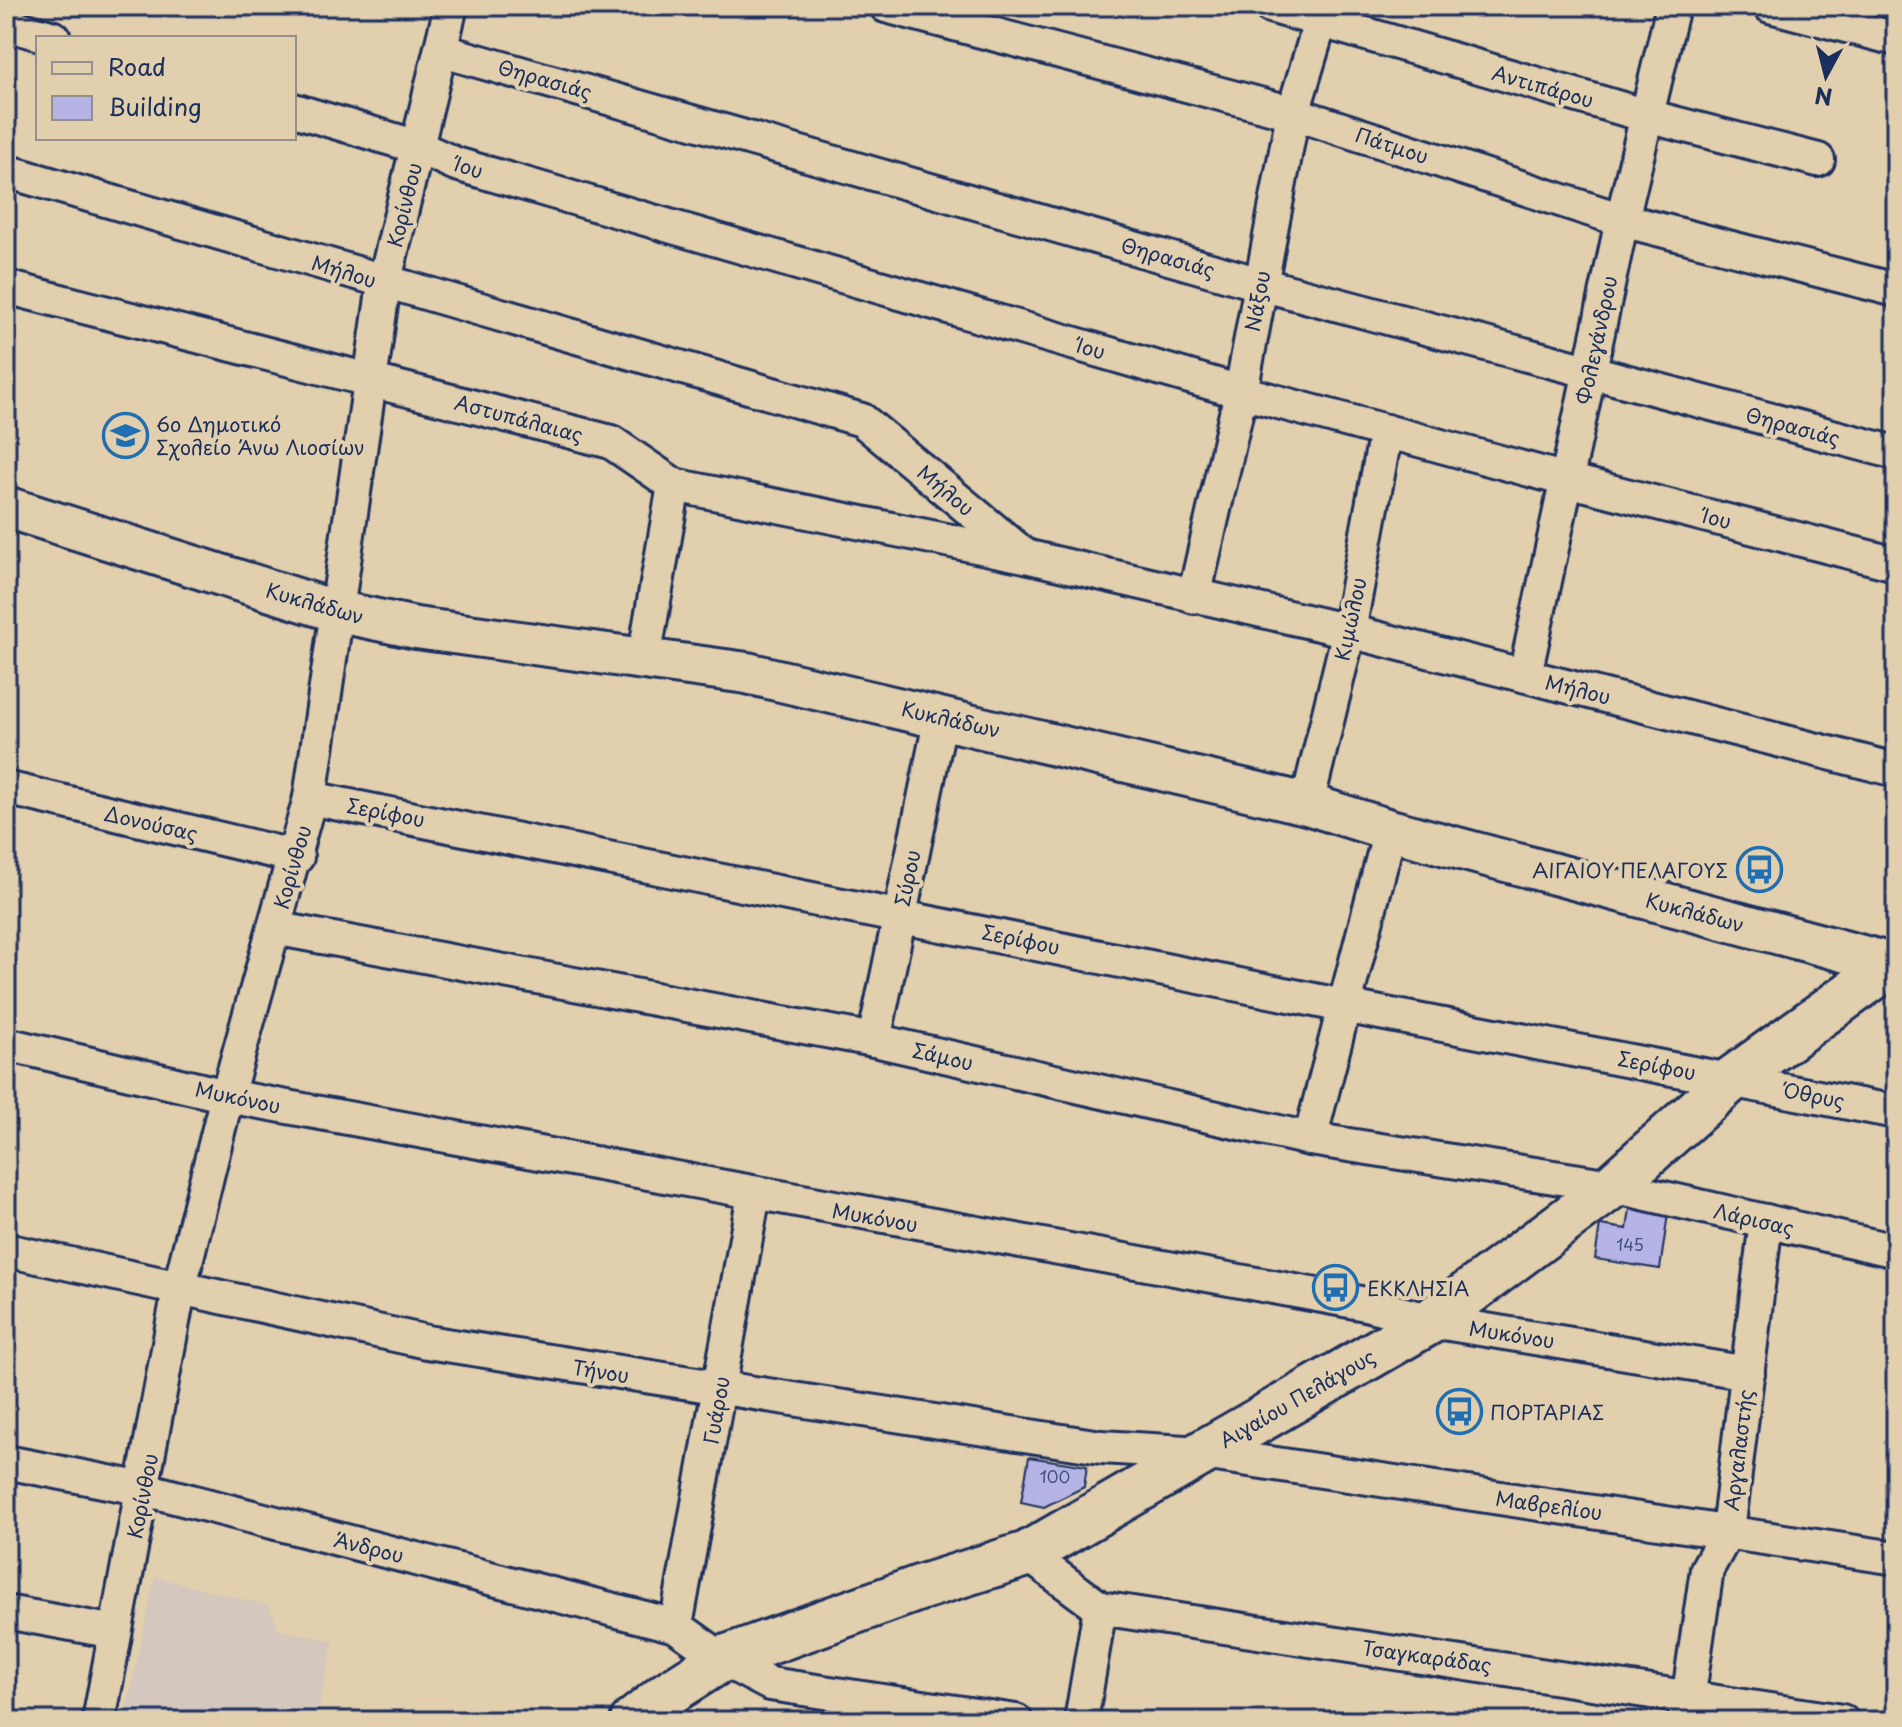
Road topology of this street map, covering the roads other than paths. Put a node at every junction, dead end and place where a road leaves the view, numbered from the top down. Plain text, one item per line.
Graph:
1 (451, 6) edge
2 (886, 6) edge
3 (1270, 6) edge
4 (1673, 6) edge
5 (1770, 6) edge
6 (1322, 14) edge
7 (6, 24) edge
8 (47, 36) edge
9 (1896, 39) edge
10 (443, 51) junction
11 (296, 111) edge
12 (1293, 113) junction
13 (1647, 116) junction
14 (418, 147) junction
15 (1818, 160) dead end
16 (6, 171) edge
17 (1622, 220) junction
18 (384, 284) junction
19 (1260, 284) junction
20 (6, 287) edge
21 (1896, 290) edge
22 (1589, 371) junction
23 (369, 378) junction
24 (1241, 392) junction
25 (1386, 431) junction
26 (1896, 453) edge
27 (1567, 480) junction
28 (674, 485) junction
29 (6, 507) edge
30 (1025, 556) junction
31 (1896, 564) edge
32 (1194, 597) junction
33 (335, 611) junction
34 (1349, 631) junction
35 (644, 659) junction
36 (1525, 675) junction
37 (941, 717) junction
38 (1896, 770) edge
39 (6, 788) edge
40 (310, 798) junction
41 (1307, 804) junction
42 (1390, 830) junction
43 (297, 857) junction
44 (899, 914) junction
45 (274, 928) junction
46 (1895, 964) edge
47 (1344, 1006) junction
48 (874, 1040) junction
49 (6, 1044) edge
50 (1732, 1079) junction
51 (227, 1096) junction
52 (1896, 1112) edge
53 (1310, 1139) junction
54 (1612, 1186) junction
55 (754, 1194) junction
56 (1766, 1221) junction
57 (6, 1250) edge
58 (1896, 1251) edge
59 (179, 1290) junction
60 (1431, 1321) junction
61 (1748, 1373) junction
62 (720, 1390) junction
63 (1203, 1453) junction
64 (6, 1462) edge
65 (144, 1489) junction
66 (1728, 1531) junction
67 (1027, 1554) junction
68 (1896, 1558) edge
69 (1100, 1608) junction
70 (6, 1612) edge
71 (676, 1626) junction
72 (115, 1632) junction
73 (722, 1659) junction
74 (1687, 1708) edge
75 (99, 1721) edge
76 (633, 1721) edge
77 (1016, 1721) edge
78 (1081, 1721) edge
79 (1842, 1721) edge

1 - 10 street, Κορίνθου
2 - 12 street, Πάτμου
3 - 6 street, Αντιπάρου
4 - 13 street, Φολεγάνδρου
5 - 9 street
6 - 12 street, Νάξου
6 - 13 street, Αντιπάρου
7 - 8 street
10 - 14 street, Κορίνθου
10 - 19 street, Θηρασιάς
11 - 14 street, Ίου
12 - 17 street, Πάτμου
12 - 19 street, Νάξου
13 - 15 street, Αντιπάρου
13 - 17 street, Φολεγάνδρου
14 - 18 street, Κορίνθου
14 - 24 street, Ίου
16 - 18 street, Μήλου
17 - 21 street, Πάτμου
17 - 22 street, Φολεγάνδρου
18 - 23 street, Κορίνθου
18 - 30 street, Μήλου
19 - 22 street, Θηρασιάς
19 - 24 street, Νάξου
20 - 23 street, Αστυπάλαιας
22 - 26 street, Θηρασιάς
22 - 27 street, Φολεγάνδρου
23 - 28 street, Αστυπάλαιας
23 - 33 street, Κορίνθου
24 - 25 street, Ίου
24 - 32 street, Νάξου
25 - 27 street, Ίου
25 - 34 street, Κιμώλου
27 - 31 street, Ίου
27 - 36 street, Φολεγάνδρου
28 - 30 street, Αστυπάλαιας
28 - 35 street
29 - 33 street, Κυκλάδων
30 - 32 street, Μήλου
32 - 34 street, Μήλου
33 - 35 street, Κυκλάδων
33 - 40 street, Κορίνθου
34 - 36 street, Μήλου
34 - 41 street, Κιμώλου
35 - 37 street, Κυκλάδων
36 - 38 street, Μήλου
37 - 41 street, Κυκλάδων
37 - 44 street, Σύρου
39 - 43 street, Δονούσας
40 - 43 street, Κορίνθου
40 - 44 street, Σερίφου
41 - 42 street, Κυκλάδων
42 - 46 street, Κυκλάδων
42 - 47 street
43 - 45 street, Κορίνθου
44 - 47 street, Σερίφου
44 - 48 street, Σύρου
45 - 48 street, Σάμου
45 - 51 street, Κορίνθου
46 - 50 main road, Αιγαίου Πελάγους
47 - 50 street, Σερίφου
47 - 53 street
48 - 53 street, Σάμου
49 - 51 street, Μυκόνου
50 - 52 street, Όθρυς
50 - 54 main road, Αιγαίου Πελάγους
51 - 55 street, Μυκόνου
51 - 59 street, Κορίνθου
53 - 54 street, Σάμου
54 - 56 street, Λάρισας
54 - 60 main road, Αιγαίου Πελάγους
55 - 60 street, Μυκόνου
55 - 62 street, Γυάρου
56 - 58 street, Λάρισας
56 - 61 street, Αργαλαστής
57 - 59 street, Τήνου
59 - 62 street, Τήνου
59 - 65 street, Κορίνθου
60 - 61 street, Μυκόνου
60 - 63 main road, Αιγαίου Πελάγους
61 - 66 street, Αργαλαστής
62 - 63 street, Τήνου
62 - 71 street, Γυάρου
63 - 66 street, Μαβρελίου
63 - 67 main road, Αιγαίου Πελάγους
64 - 65 street, Άνδρου
65 - 71 street, Άνδρου
65 - 72 street, Κορίνθου
66 - 68 street, Μαβρελίου
66 - 74 street, Αργαλαστής
67 - 69 street, Τσαγκαράδας
67 - 73 main road, Αιγαίου Πελάγους
69 - 74 street, Τσαγκαράδας
69 - 78 street
70 - 72 street
71 - 73 street, Άνδρου
72 - 75 street, Κορίνθου
73 - 76 main road, Αιγαίου Πελάγους
73 - 77 street, Άνδρου
74 - 79 street, Τσαγκαράδας

